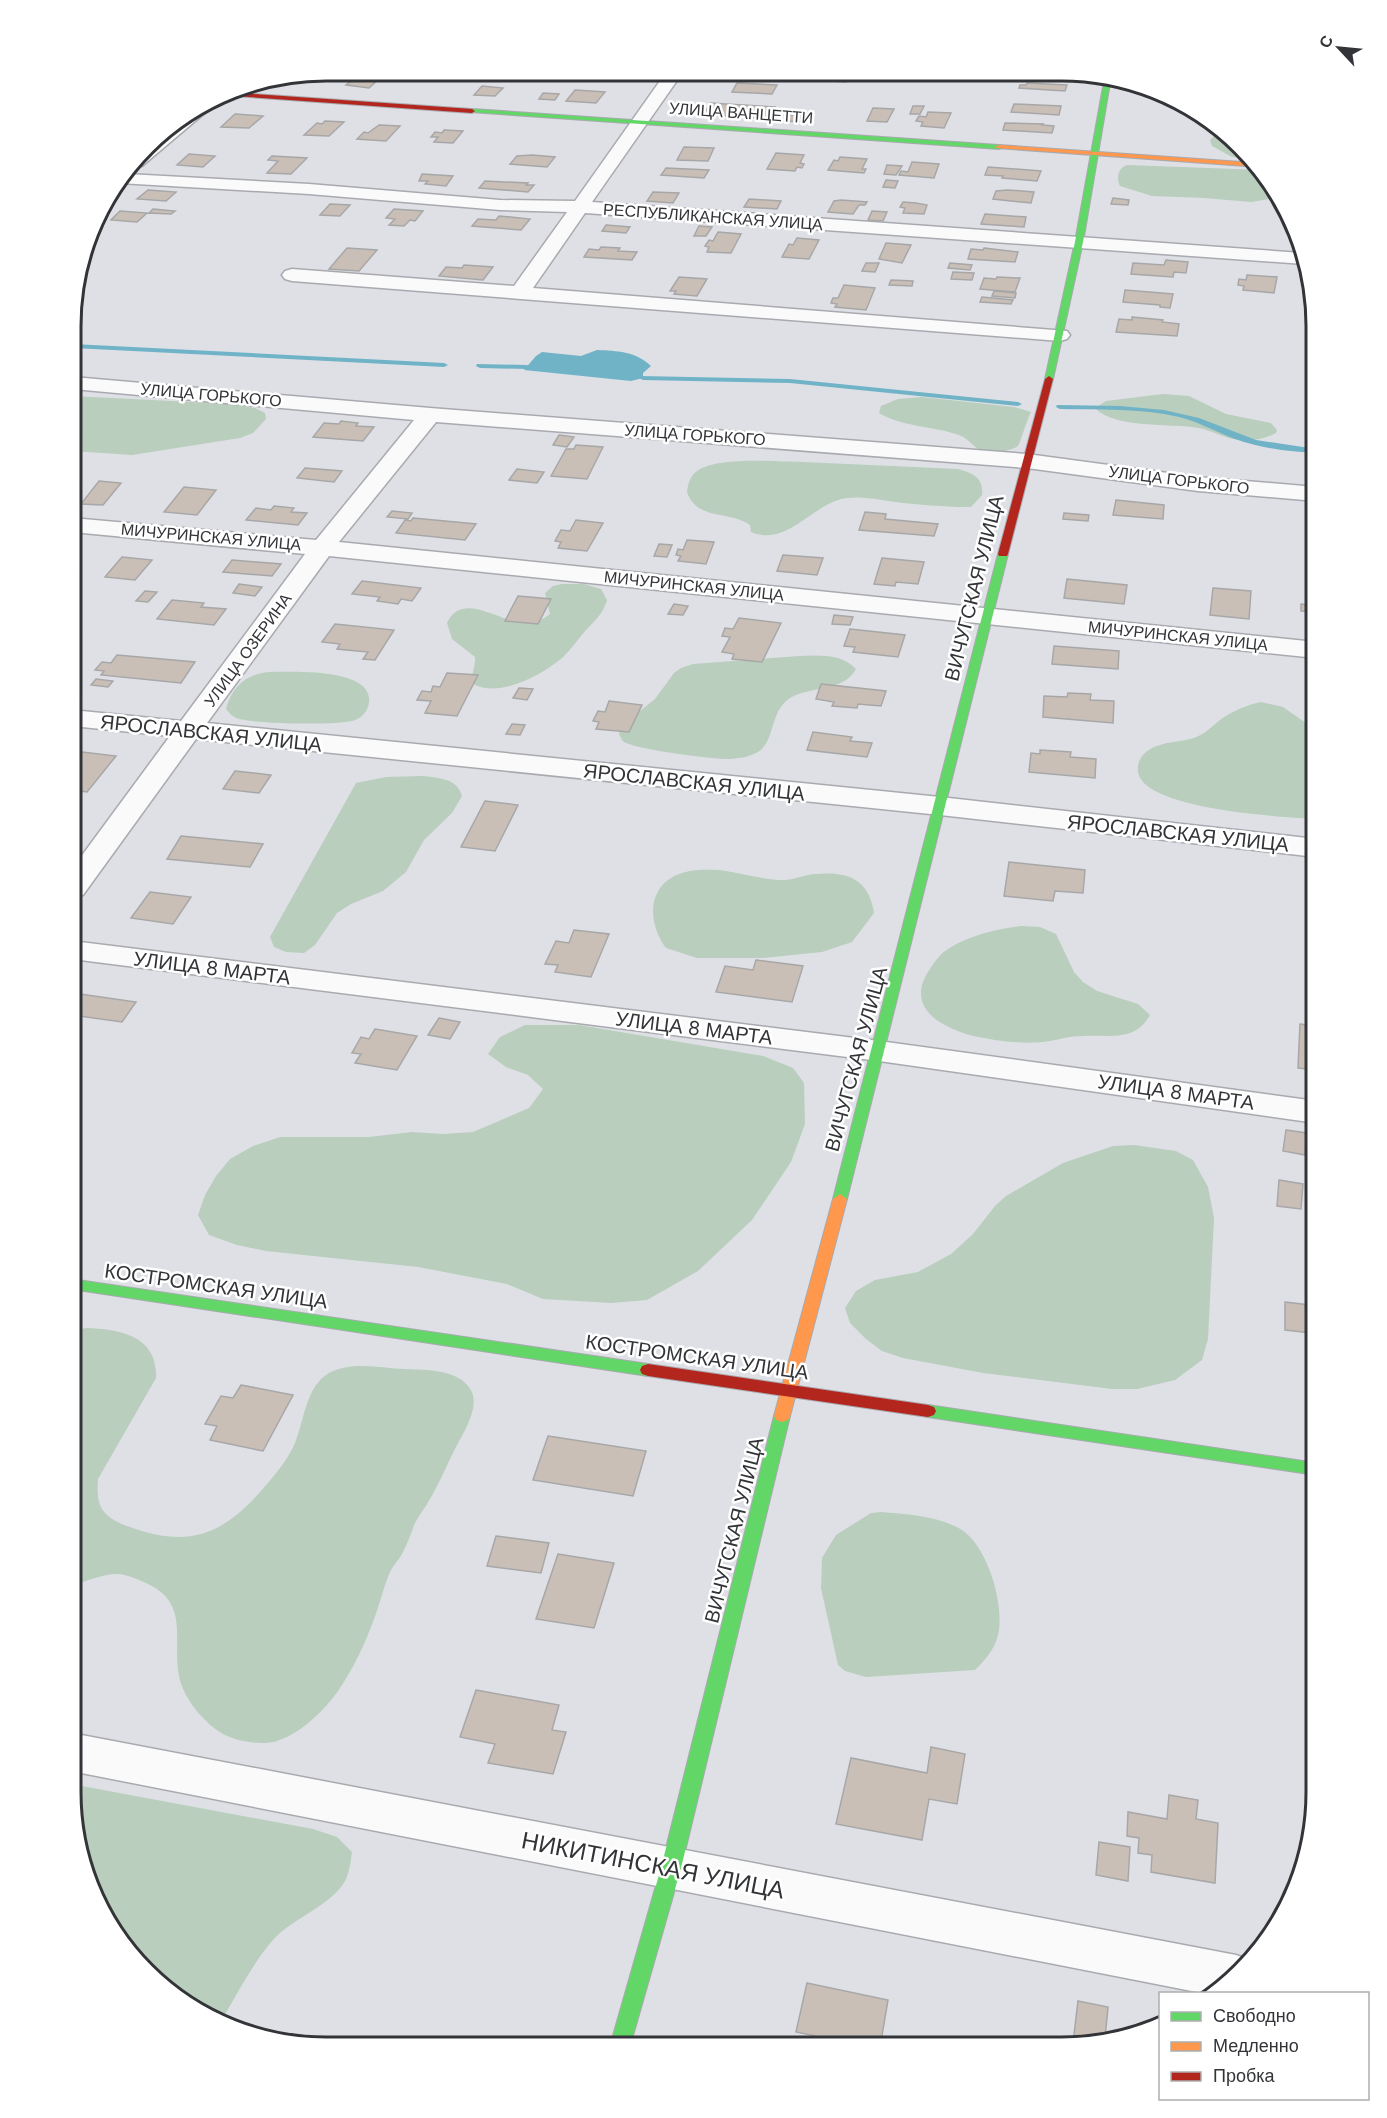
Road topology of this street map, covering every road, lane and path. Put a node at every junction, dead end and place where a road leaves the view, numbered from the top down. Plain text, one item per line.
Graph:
1 (669, 81) edge
2 (1106, 85) edge
3 (243, 95) edge
4 (640, 123) junction
5 (1094, 154) junction
6 (1245, 164) edge
7 (130, 179) edge
8 (580, 207) junction
9 (1079, 242) junction
10 (1297, 259) edge
11 (292, 275) dead end
12 (520, 292) junction
13 (1060, 335) junction
14 (81, 384) edge
15 (430, 415) junction
16 (1027, 460) junction
17 (1306, 493) edge
18 (81, 526) edge
19 (322, 548) junction
20 (987, 616) junction
21 (1306, 649) edge
22 (81, 719) edge
23 (189, 731) junction
24 (940, 806) junction
25 (1306, 847) edge
26 (81, 877) edge
27 (81, 951) edge
28 (879, 1051) junction
29 (1306, 1111) edge
30 (81, 1285) edge
31 (788, 1391) junction
32 (1306, 1468) edge
33 (81, 1754) edge
34 (671, 1868) junction
35 (1224, 1975) edge
36 (623, 2037) edge

1 - 4 street
2 - 5 street, ВИЧУГСКАЯ УЛИЦА
3 - 4 street, УЛИЦА ВАНЦЕТТИ
4 - 5 street, УЛИЦА ВАНЦЕТТИ
4 - 8 street
5 - 6 street, УЛИЦА ВАНЦЕТТИ
5 - 9 street, ВИЧУГСКАЯ УЛИЦА
7 - 8 street, РЕСПУБЛИКАНСКАЯ УЛИЦА
8 - 9 street, РЕСПУБЛИКАНСКАЯ УЛИЦА
8 - 12 street
9 - 10 street, РЕСПУБЛИКАНСКАЯ УЛИЦА
9 - 13 street, ВИЧУГСКАЯ УЛИЦА
11 - 12 street
12 - 13 street
13 - 16 street, ВИЧУГСКАЯ УЛИЦА
14 - 15 street, УЛИЦА ГОРЬКОГО
15 - 16 street, УЛИЦА ГОРЬКОГО
15 - 19 street, УЛИЦА ОЗЕРИНА
16 - 17 street, УЛИЦА ГОРЬКОГО
16 - 20 street, ВИЧУГСКАЯ УЛИЦА
18 - 19 street, МИЧУРИНСКАЯ УЛИЦА
19 - 20 street, МИЧУРИНСКАЯ УЛИЦА
19 - 23 street, УЛИЦА ОЗЕРИНА
20 - 21 street, МИЧУРИНСКАЯ УЛИЦА
20 - 24 street, ВИЧУГСКАЯ УЛИЦА
22 - 23 street, ЯРОСЛАВСКАЯ УЛИЦА
23 - 24 street, ЯРОСЛАВСКАЯ УЛИЦА
23 - 26 street, УЛИЦА ОЗЕРИНА
24 - 25 street, ЯРОСЛАВСКАЯ УЛИЦА
24 - 28 street, ВИЧУГСКАЯ УЛИЦА
27 - 28 street, УЛИЦА 8 МАРТА
28 - 29 street, УЛИЦА 8 МАРТА
28 - 31 street, ВИЧУГСКАЯ УЛИЦА
30 - 31 street, КОСТРОМСКАЯ УЛИЦА
31 - 32 street, КОСТРОМСКАЯ УЛИЦА
31 - 34 street, ВИЧУГСКАЯ УЛИЦА
33 - 34 street, НИКИТИНСКАЯ УЛИЦА
34 - 35 street, НИКИТИНСКАЯ УЛИЦА
34 - 36 street, ВИЧУГСКАЯ УЛИЦА

